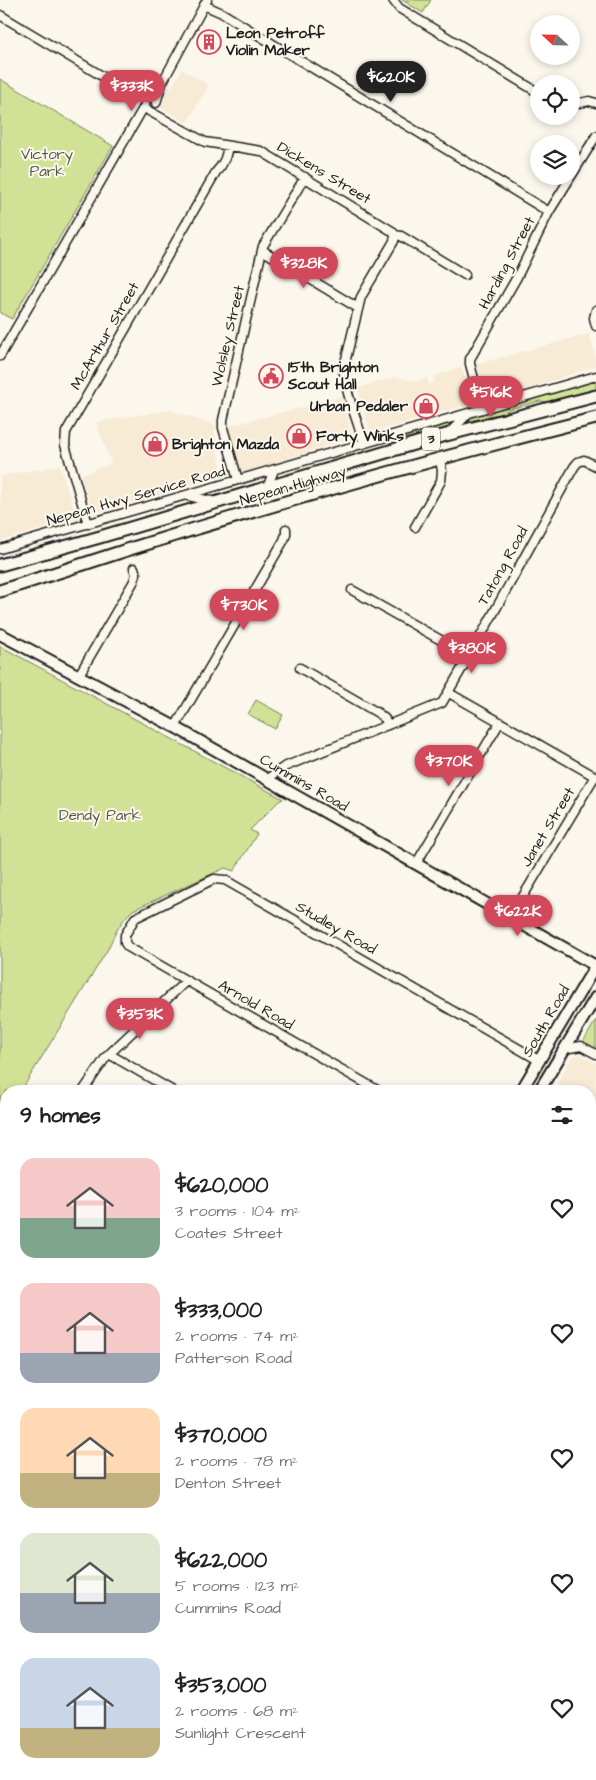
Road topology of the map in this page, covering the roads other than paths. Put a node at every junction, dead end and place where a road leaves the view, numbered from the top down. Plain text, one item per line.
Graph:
1 (393, 0) edge
2 (206, 2) edge
3 (0, 15) edge
4 (162, 83) junction
5 (530, 88) edge
6 (149, 96) junction
7 (596, 103) edge
8 (580, 104) edge
9 (151, 107) junction
10 (596, 136) edge
11 (225, 146) junction
12 (305, 177) junction
13 (549, 212) junction
14 (395, 235) junction
15 (262, 250) junction
16 (465, 275) dead end
17 (358, 308) junction
18 (596, 310) edge
19 (596, 326) edge
20 (0, 356) edge
21 (596, 376) edge
22 (596, 396) edge
23 (482, 409) junction
24 (469, 413) junction
25 (596, 418) edge
26 (448, 435) junction
27 (379, 439) junction
28 (364, 444) junction
29 (403, 448) junction
30 (440, 458) junction
31 (596, 466) edge
32 (274, 470) junction
33 (238, 480) junction
34 (267, 488) junction
35 (186, 496) junction
36 (216, 502) junction
37 (272, 507) junction
38 (88, 524) junction
39 (415, 527) dead end
40 (286, 529) dead end
41 (2, 549) edge
42 (0, 565) edge
43 (134, 568) dead end
44 (3, 588) edge
45 (352, 590) dead end
46 (1, 634) edge
47 (469, 656) junction
48 (300, 668) dead end
49 (79, 675) junction
50 (448, 693) junction
51 (500, 722) junction
52 (388, 725) junction
53 (175, 727) junction
54 (595, 776) edge
55 (268, 779) junction
56 (416, 864) junction
57 (510, 918) junction
58 (124, 938) joint
59 (594, 968) edge
60 (186, 981) junction
61 (596, 997) edge
62 (561, 1024) junction
63 (575, 1032) junction
64 (564, 1049) junction
65 (109, 1054) junction
66 (596, 1054) edge
67 (540, 1060) junction
68 (87, 1085) edge
69 (163, 1085) edge
70 (368, 1085) edge
71 (525, 1085) edge
72 (543, 1085) edge

1 - 5 street
2 - 4 street
2 - 13 street
3 - 6 street
4 - 6 street
4 - 9 street
6 - 9 street
7 - 8 street
9 - 11 street, Dickens Street
9 - 20 street
10 - 13 street, Harding Street
11 - 12 street, Dickens Street
11 - 38 street, McArthur Street
12 - 14 street, Dickens Street
12 - 15 street, Wolsley Street
13 - 23 street, Harding Street
14 - 16 street, Dickens Street
14 - 17 street
15 - 17 street
15 - 33 street, Wolsley Street
17 - 28 street
18 - 19 street
21 - 23 street, Nepean Hwy Service Road
22 - 26 highway, Nepean Highway / 3
23 - 24 street, Nepean Hwy Service Road
24 - 26 street, Nepean Hwy Service Road
24 - 27 street, Nepean Hwy Service Road
25 - 30 highway, Nepean Highway / 3
26 - 29 highway, Nepean Highway / 3
27 - 28 street, Nepean Hwy Service Road
27 - 29 street
28 - 32 street, Nepean Hwy Service Road
29 - 34 highway, Nepean Highway / 3
30 - 37 highway, Nepean Highway / 3
30 - 39 street
31 - 47 street, Tatong Road
32 - 33 street, Nepean Hwy Service Road
32 - 34 street
33 - 35 street, Nepean Hwy Service Road
34 - 36 highway, Nepean Highway / 3
34 - 37 highway
35 - 36 street, Nepean Highway
35 - 38 street, Nepean Hwy Service Road
36 - 42 highway, Nepean Highway / 3
37 - 44 highway, Nepean Highway / 3
38 - 41 street, Nepean Hwy Service Road
40 - 53 street
43 - 49 street
45 - 47 street
46 - 49 main road, Cummins Road
47 - 50 street, Tatong Road
48 - 52 street
49 - 53 main road, Cummins Road
50 - 51 street
50 - 52 street, Tatong Road
51 - 54 street
51 - 56 street
52 - 55 street, Tatong Road
53 - 55 main road, Cummins Road
54 - 57 street, Janet Street
55 - 56 main road, Cummins Road
56 - 57 main road, Cummins Road
57 - 59 main road, Cummins Road
58 - 60 street, Arnold Road
58 - 67 street, Studley Road
59 - 62 main road, South Road
60 - 65 street
60 - 70 street, Arnold Road
61 - 63 main road, South Road
62 - 63 main road
62 - 67 main road, South Road
63 - 64 main road, South Road
64 - 66 street
64 - 72 main road, South Road
65 - 68 street
65 - 69 street
67 - 71 main road, South Road

